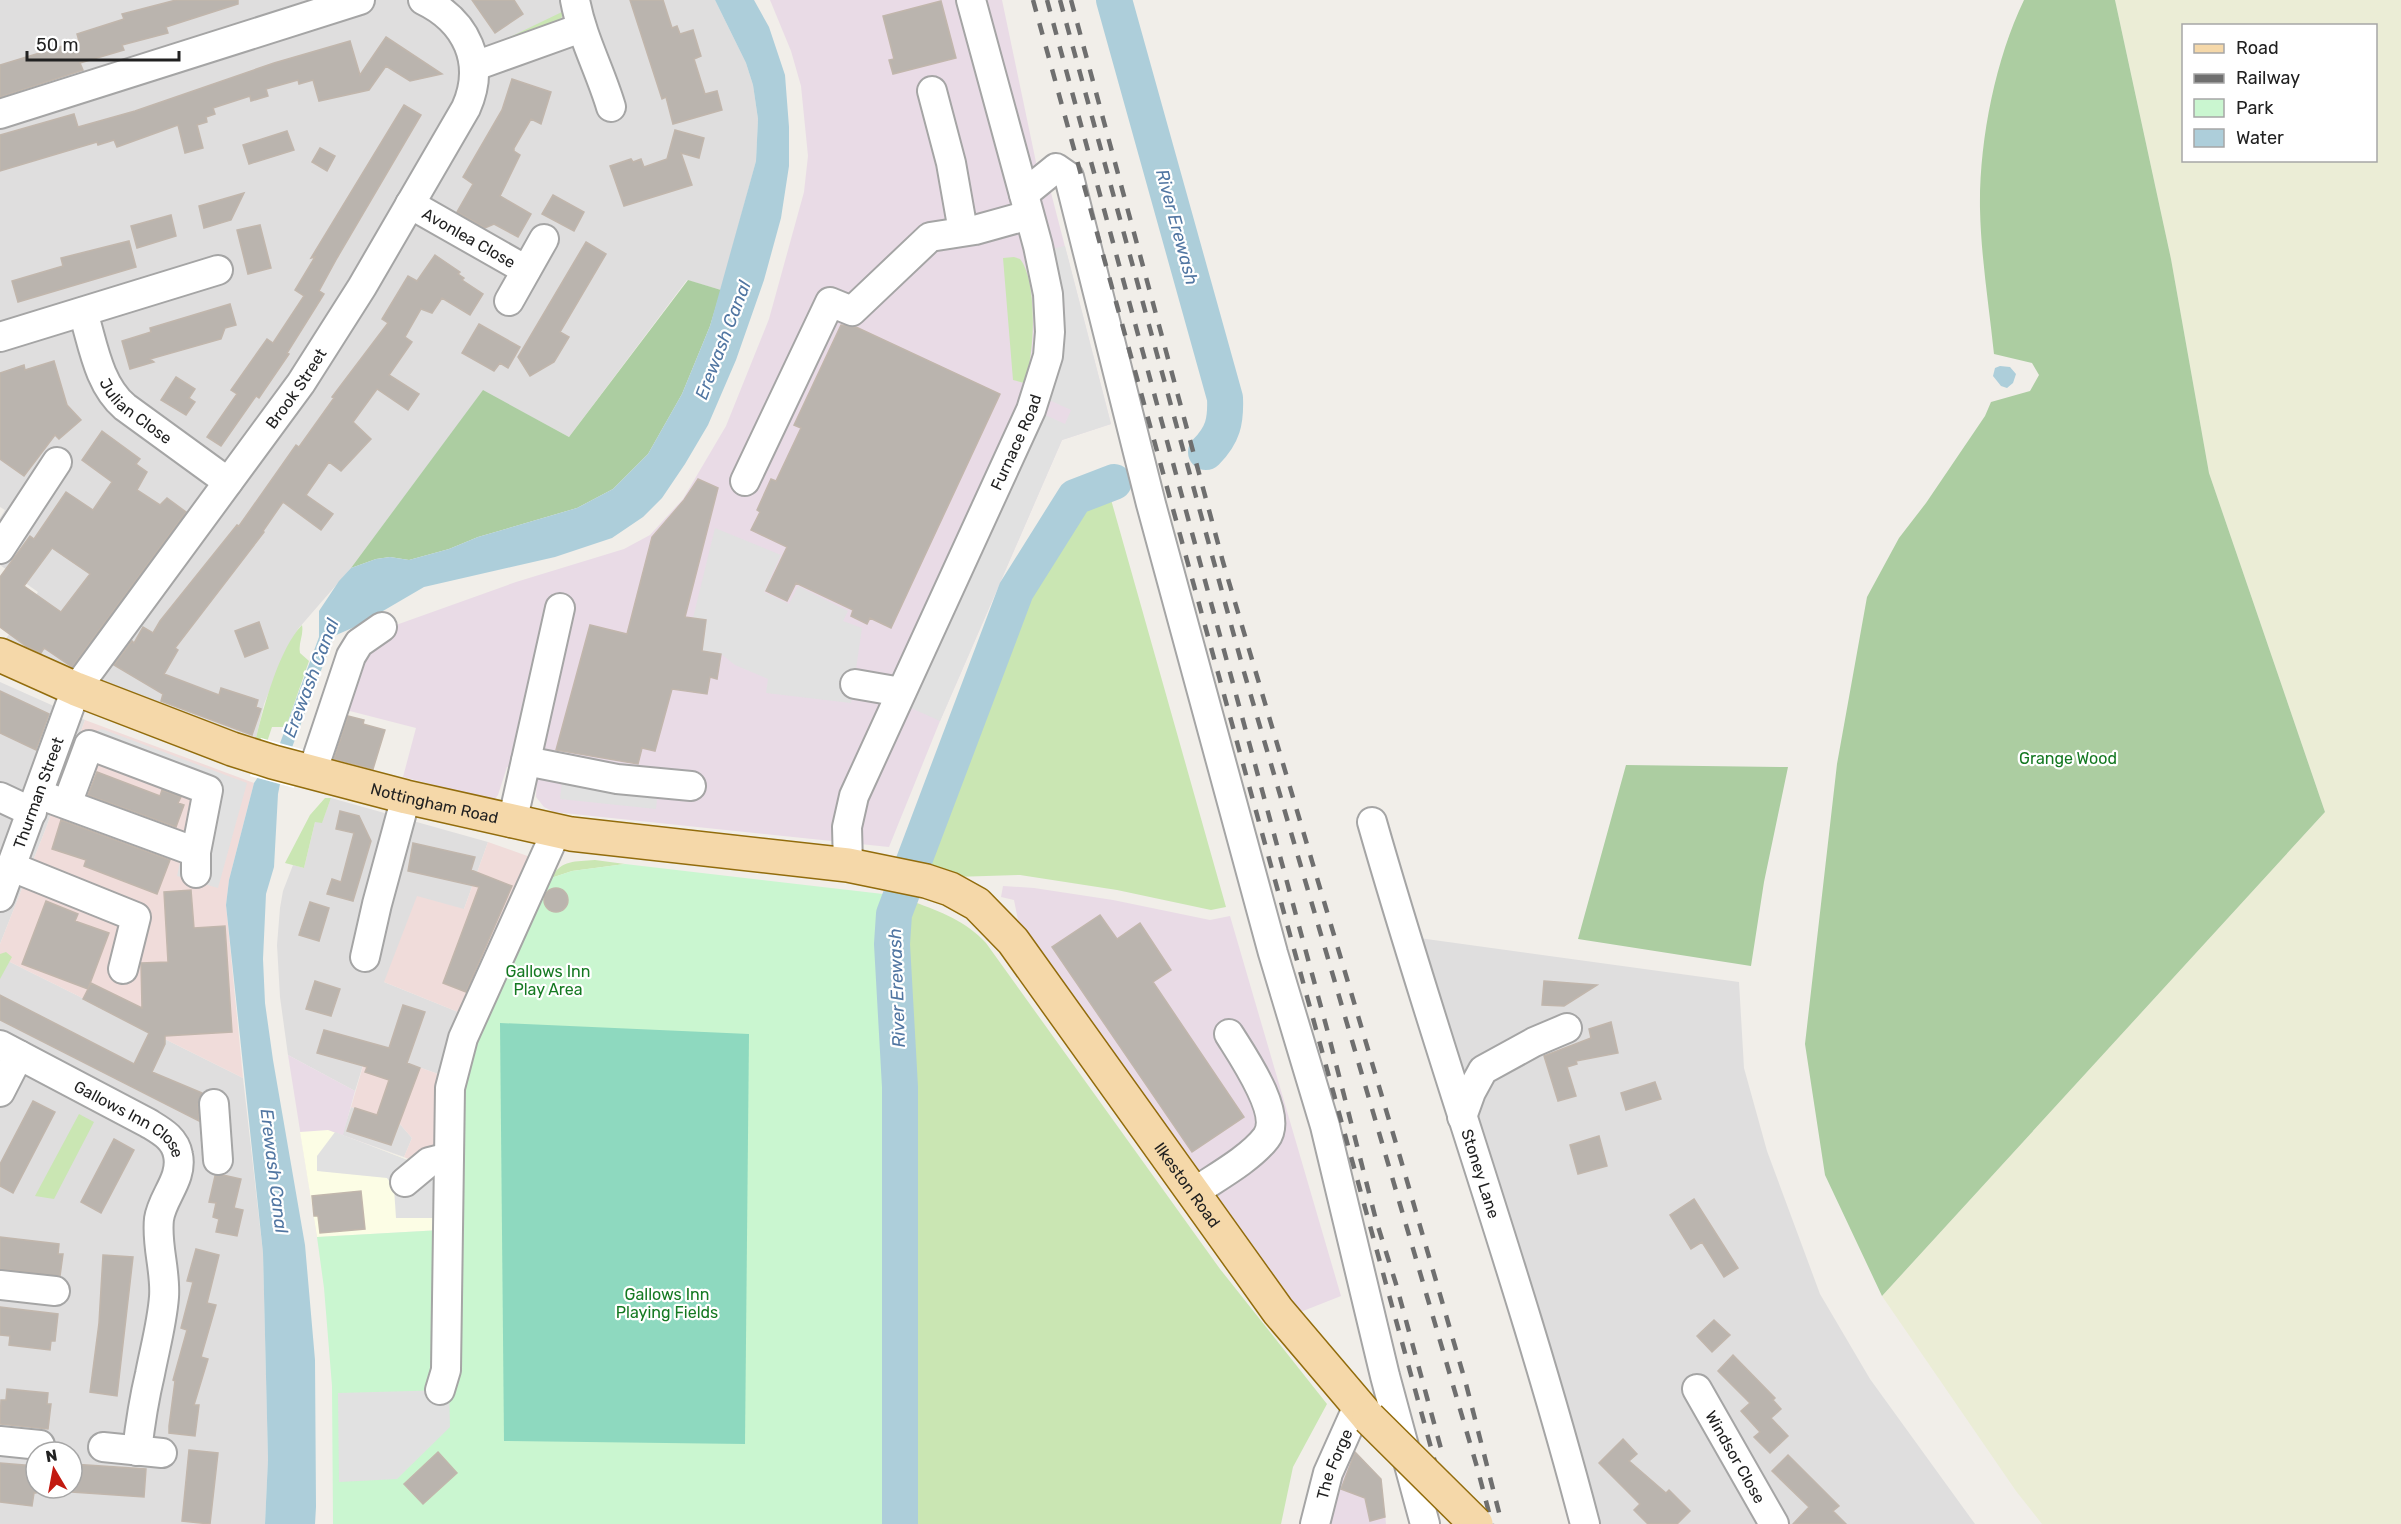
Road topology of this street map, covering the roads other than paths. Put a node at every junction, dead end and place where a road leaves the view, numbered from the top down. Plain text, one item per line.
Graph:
1 (360, 0) edge
2 (423, 0) edge
3 (575, 0) edge
4 (971, 0) edge
5 (581, 28) junction
6 (475, 66) junction
7 (613, 90) dead end
8 (932, 91) dead end
9 (0, 114) edge
10 (410, 204) junction
11 (1027, 205) junction
12 (963, 231) junction
13 (544, 239) dead end
14 (206, 268) dead end
15 (526, 270) junction
16 (509, 301) dead end
17 (83, 312) junction
18 (0, 337) edge
19 (57, 462) dead end
20 (746, 481) dead end
21 (228, 482) junction
22 (0, 549) edge
23 (560, 608) dead end
24 (382, 627) dead end
25 (0, 655) edge
26 (855, 684) dead end
27 (76, 689) junction
28 (901, 692) junction
29 (526, 761) junction
30 (306, 771) junction
31 (691, 786) dead end
32 (0, 797) edge
33 (406, 797) junction
34 (35, 803) junction
35 (67, 804) junction
36 (1372, 822) dead end
37 (512, 823) junction
38 (556, 832) junction
39 (848, 865) junction
40 (12, 867) junction
41 (890, 872) joint
42 (0, 897) edge
43 (361, 943) dead end
44 (123, 969) dead end
45 (1567, 1028) dead end
46 (1229, 1034) dead end
47 (9, 1050) edge
48 (0, 1092) edge
49 (214, 1104) dead end
50 (1462, 1117) junction
51 (177, 1148) junction
52 (449, 1156) junction
53 (405, 1182) dead end
54 (1192, 1193) junction
55 (0, 1285) edge
56 (55, 1291) dead end
57 (1697, 1389) dead end
58 (440, 1390) dead end
59 (1364, 1412) junction
60 (0, 1441) edge
61 (24, 1444) edge
62 (103, 1447) dead end
63 (1315, 1524) edge
64 (1425, 1524) edge
65 (1476, 1524) edge
66 (1585, 1524) edge
67 (1774, 1524) edge

1 - 9 street
2 - 6 street
3 - 5 street
4 - 11 street, Furnace Road
5 - 6 street
5 - 7 street
6 - 10 street, Brook Street
8 - 12 street
10 - 15 street, Avonlea Close
10 - 21 street, Brook Street
11 - 12 street
11 - 28 street, Furnace Road
11 - 64 street
12 - 20 street
13 - 15 street, Avonlea Close
14 - 17 street
15 - 16 street, Avonlea Close
17 - 18 street
17 - 21 street, Julian Close
19 - 22 street
21 - 27 street, Brook Street
23 - 29 street
24 - 30 street
25 - 27 main road, Nottingham Road
26 - 28 street
27 - 30 main road, Nottingham Road
27 - 34 street, Thurman Street
28 - 39 street, Furnace Road
29 - 31 street
29 - 37 street
30 - 33 main road, Nottingham Road
32 - 34 street
33 - 37 main road, Nottingham Road
33 - 43 street
34 - 35 street
34 - 40 street, Thurman Street
35 - 35 street
36 - 50 street, Stoney Lane
37 - 38 main road, Nottingham Road
38 - 39 main road, Nottingham Road
38 - 52 street
39 - 41 main road, Nottingham Road
40 - 42 street, Thurman Street
40 - 44 street
41 - 54 main road, Ilkeston Road
45 - 50 street
46 - 54 street
47 - 48 street
47 - 51 street, Gallows Inn Close
49 - 51 street
50 - 66 street, Stoney Lane
51 - 62 street, Gallows Inn Close
52 - 53 street
52 - 58 street
54 - 59 main road, Ilkeston Road
55 - 56 street
57 - 67 street, Windsor Close
59 - 63 street, The Forge
59 - 65 main road, Ilkeston Road, bridge
60 - 61 street

